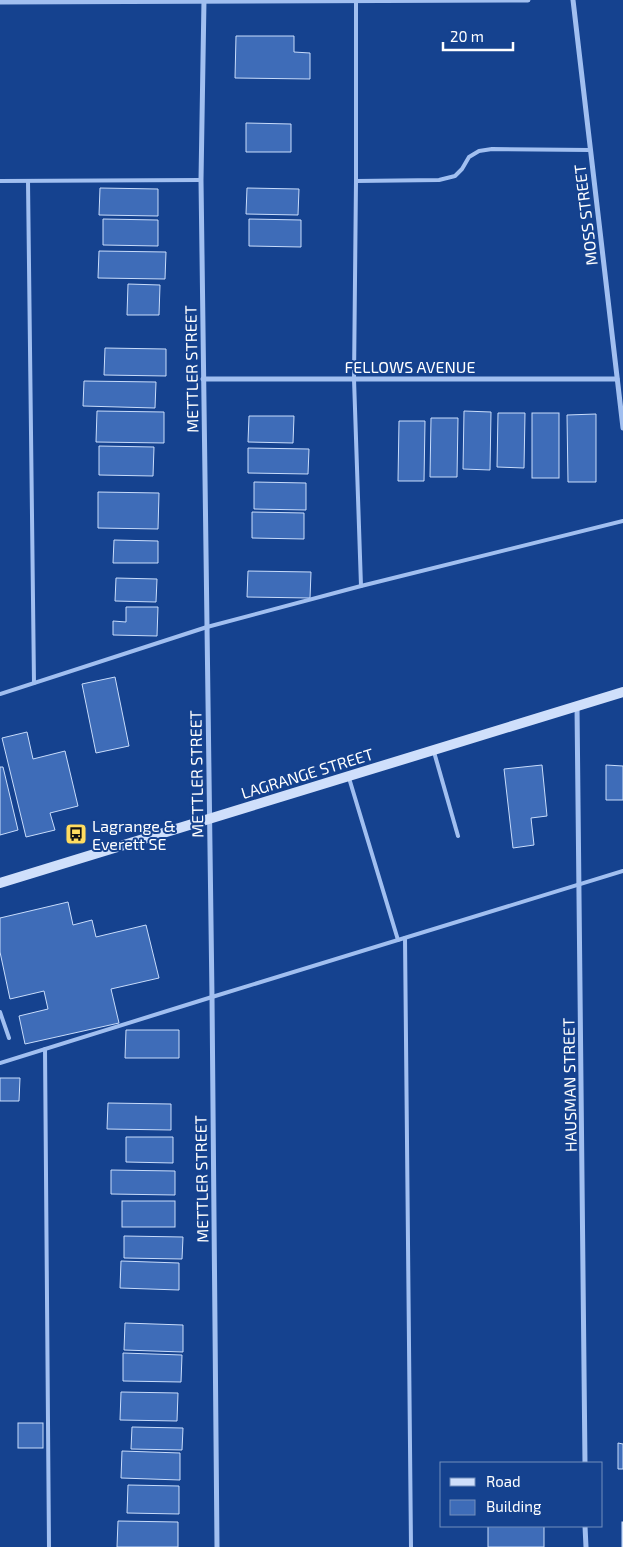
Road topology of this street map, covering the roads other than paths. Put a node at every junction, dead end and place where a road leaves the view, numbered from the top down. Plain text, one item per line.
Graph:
1 (491, 0) edge
2 (528, 0) edge
3 (572, 0) edge
4 (204, 1) edge
5 (356, 1) edge
6 (0, 2) edge
7 (590, 150) junction
8 (201, 180) junction
9 (0, 181) edge
10 (28, 181) junction
11 (356, 181) junction
12 (204, 379) junction
13 (354, 379) junction
14 (617, 379) junction
15 (623, 428) edge
16 (623, 521) edge
17 (361, 586) junction
18 (206, 627) junction
19 (34, 683) junction
20 (623, 692) edge
21 (0, 694) edge
22 (577, 706) junction
23 (433, 750) junction
24 (348, 776) junction
25 (209, 819) junction
26 (458, 836) dead end
27 (623, 871) edge
28 (0, 883) edge
29 (579, 884) junction
30 (406, 938) junction
31 (398, 940) junction
32 (212, 997) junction
33 (0, 1012) edge
34 (9, 1038) dead end
35 (45, 1049) junction
36 (0, 1063) edge
37 (585, 1462) edge
38 (585, 1527) edge
39 (48, 1547) edge
40 (217, 1547) edge
41 (411, 1547) edge
42 (586, 1547) edge

1 - 2 street
1 - 5 street
3 - 7 street, MOSS STREET
4 - 5 street
4 - 6 street
4 - 8 street, METTLER STREET
5 - 11 lane
7 - 11 lane
7 - 14 street, MOSS STREET
8 - 10 lane
8 - 12 street, METTLER STREET
9 - 10 lane
10 - 19 lane
11 - 13 lane
12 - 13 street, FELLOWS AVENUE
12 - 18 street, METTLER STREET
13 - 14 street, FELLOWS AVENUE
13 - 17 lane
14 - 15 street, MOSS STREET
16 - 17 lane
17 - 18 lane
18 - 19 lane
18 - 25 street, METTLER STREET
19 - 21 lane
20 - 22 main road, LAGRANGE STREET
22 - 23 main road, LAGRANGE STREET
22 - 29 street, HAUSMAN STREET
23 - 24 main road, LAGRANGE STREET
23 - 26 lane
24 - 25 main road, LAGRANGE STREET
24 - 31 lane
25 - 28 main road, LAGRANGE STREET
25 - 32 street, METTLER STREET
27 - 29 lane
29 - 30 lane
29 - 37 street, HAUSMAN STREET
30 - 31 lane
30 - 41 lane
31 - 32 lane
32 - 35 lane
32 - 40 street, METTLER STREET
33 - 34 lane
35 - 36 lane
35 - 39 lane
38 - 42 street

